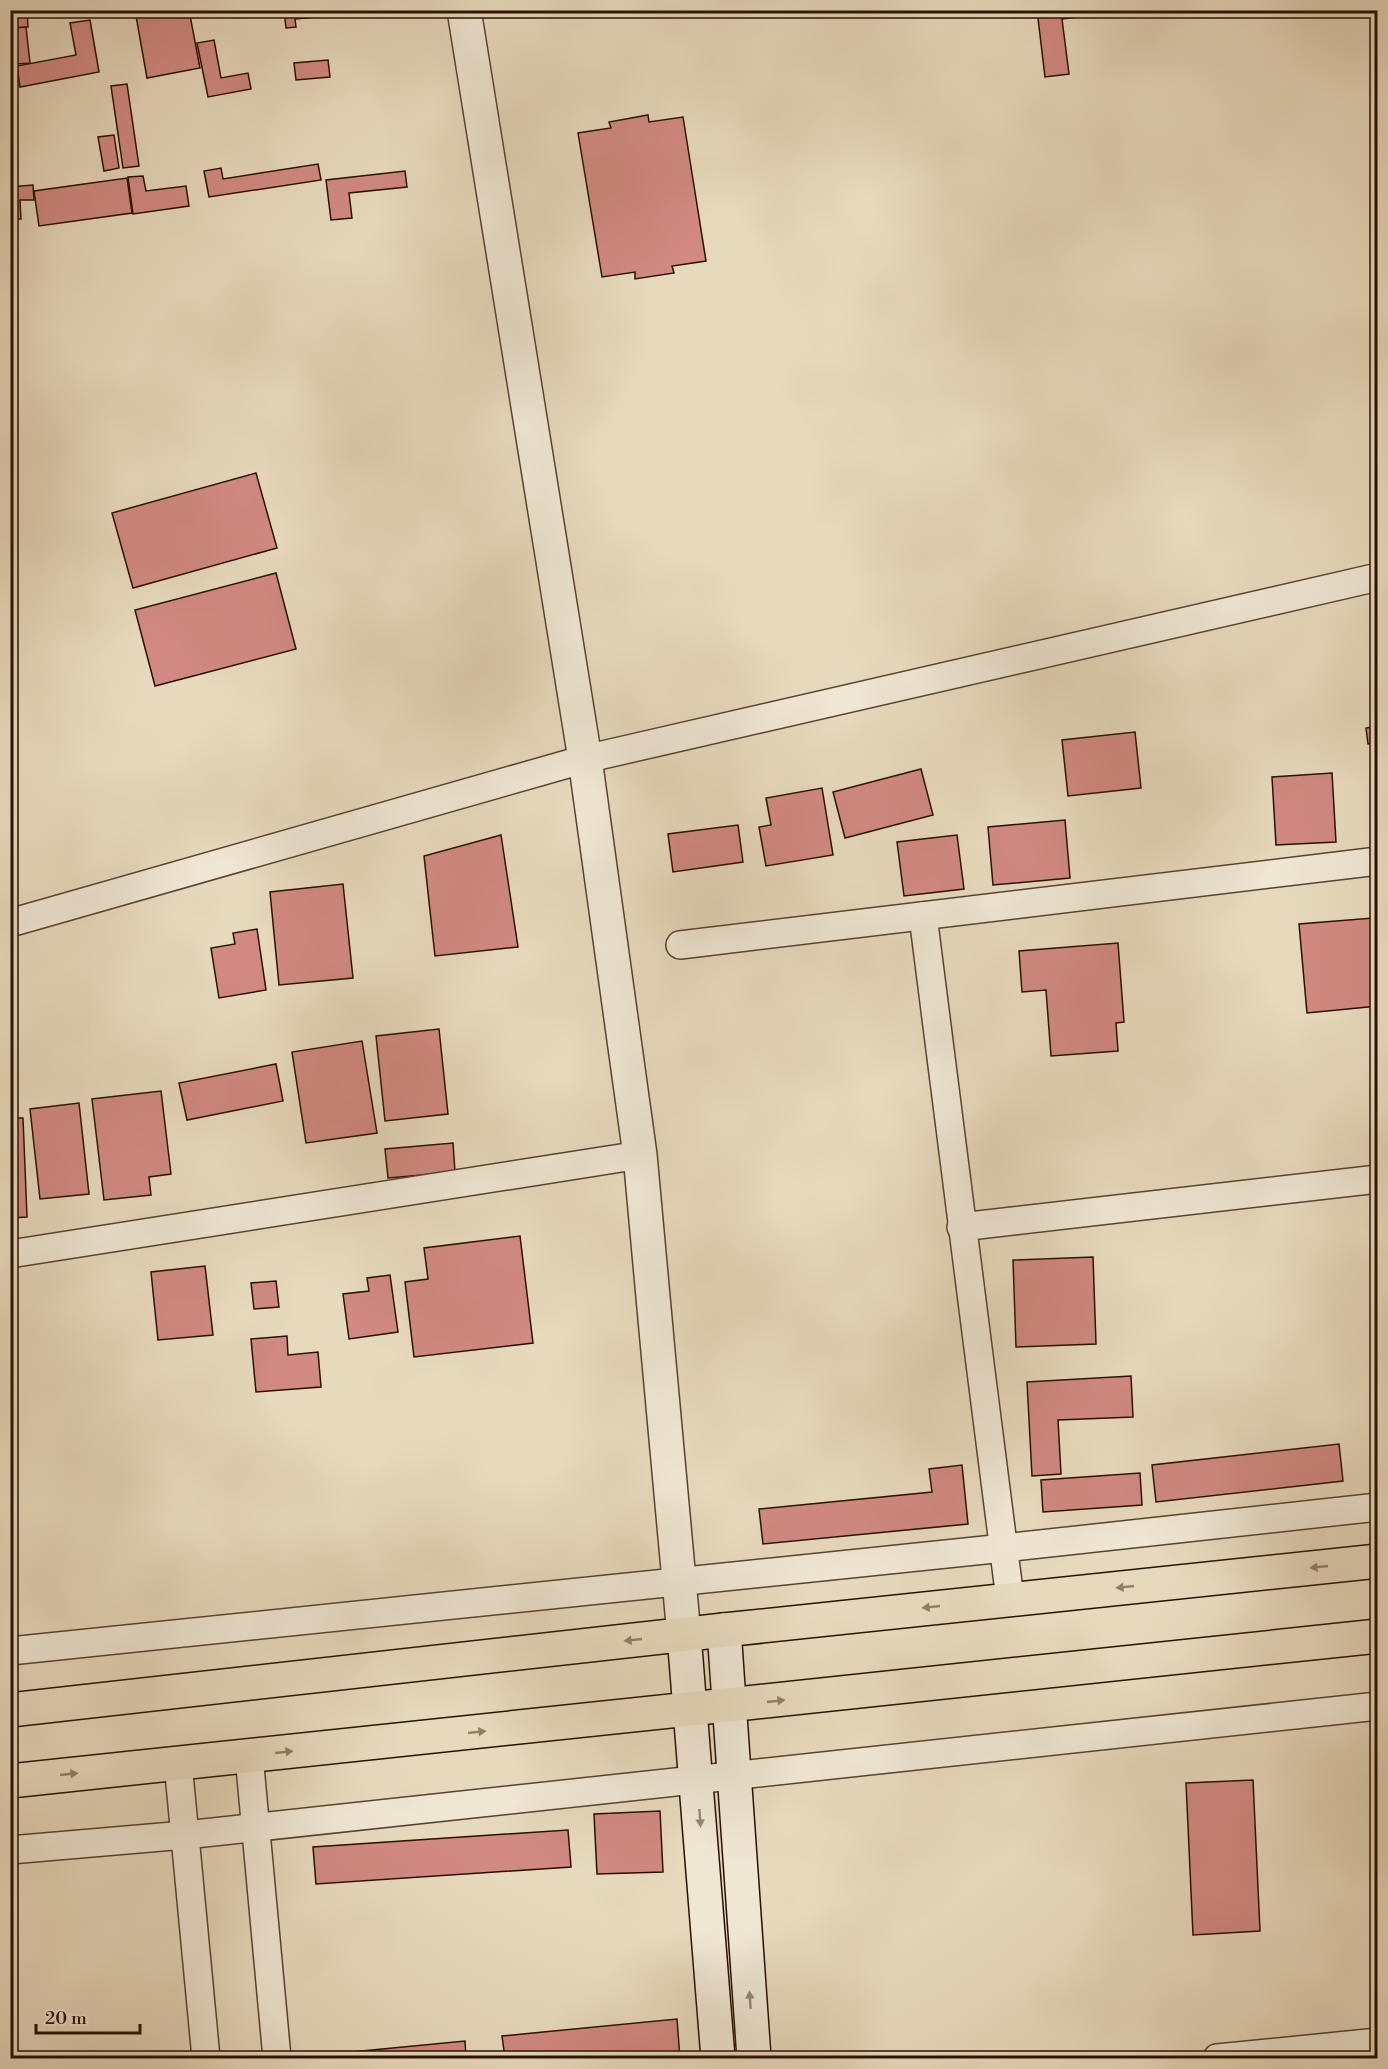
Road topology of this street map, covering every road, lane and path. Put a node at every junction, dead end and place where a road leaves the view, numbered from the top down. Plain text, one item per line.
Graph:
1 (464, 10) edge
2 (1377, 577) edge
3 (585, 759) junction
4 (1377, 861) edge
5 (923, 916) junction
6 (10, 923) edge
7 (680, 945) dead end
8 (640, 1155) junction
9 (1377, 1179) edge
10 (961, 1227) junction
11 (10, 1254) edge
12 (1377, 1507) edge
13 (1004, 1548) junction
14 (1377, 1561) edge
15 (681, 1582) junction
16 (1010, 1599) junction
17 (724, 1630) junction
18 (684, 1635) junction
19 (1377, 1636) edge
20 (10, 1651) edge
21 (728, 1706) junction
22 (1377, 1706) edge
23 (10, 1710) edge
24 (692, 1710) junction
25 (249, 1756) junction
26 (178, 1763) junction
27 (733, 1776) junction
28 (10, 1780) edge
29 (697, 1780) junction
30 (255, 1827) junction
31 (185, 1835) junction
32 (10, 1850) edge
33 (1377, 2042) edge
34 (206, 2058) edge
35 (277, 2058) edge
36 (718, 2058) edge
37 (754, 2058) edge
38 (1217, 2058) edge

1 - 3 street
2 - 3 street
3 - 6 street
3 - 8 street
4 - 5 street
5 - 7 street
5 - 10 street
8 - 11 street
8 - 15 street
9 - 10 street
10 - 13 street
12 - 13 street
13 - 15 street
13 - 16 street
14 -> 16 main road
15 - 18 street
15 - 20 street
16 -> 17 main road
17 - 18 main road
17 - 21 street
18 -> 23 main road
18 - 24 street
21 -> 19 main road
21 - 24 main road
21 - 27 street
22 - 27 street
25 -> 24 main road
24 - 29 street
25 - 26 main road
25 - 30 street
28 -> 26 main road
26 - 31 street
27 - 29 street
37 -> 27 street
29 - 30 street
29 -> 36 street
30 - 31 street
30 - 35 street
31 - 32 street
31 - 34 street
33 - 38 street

